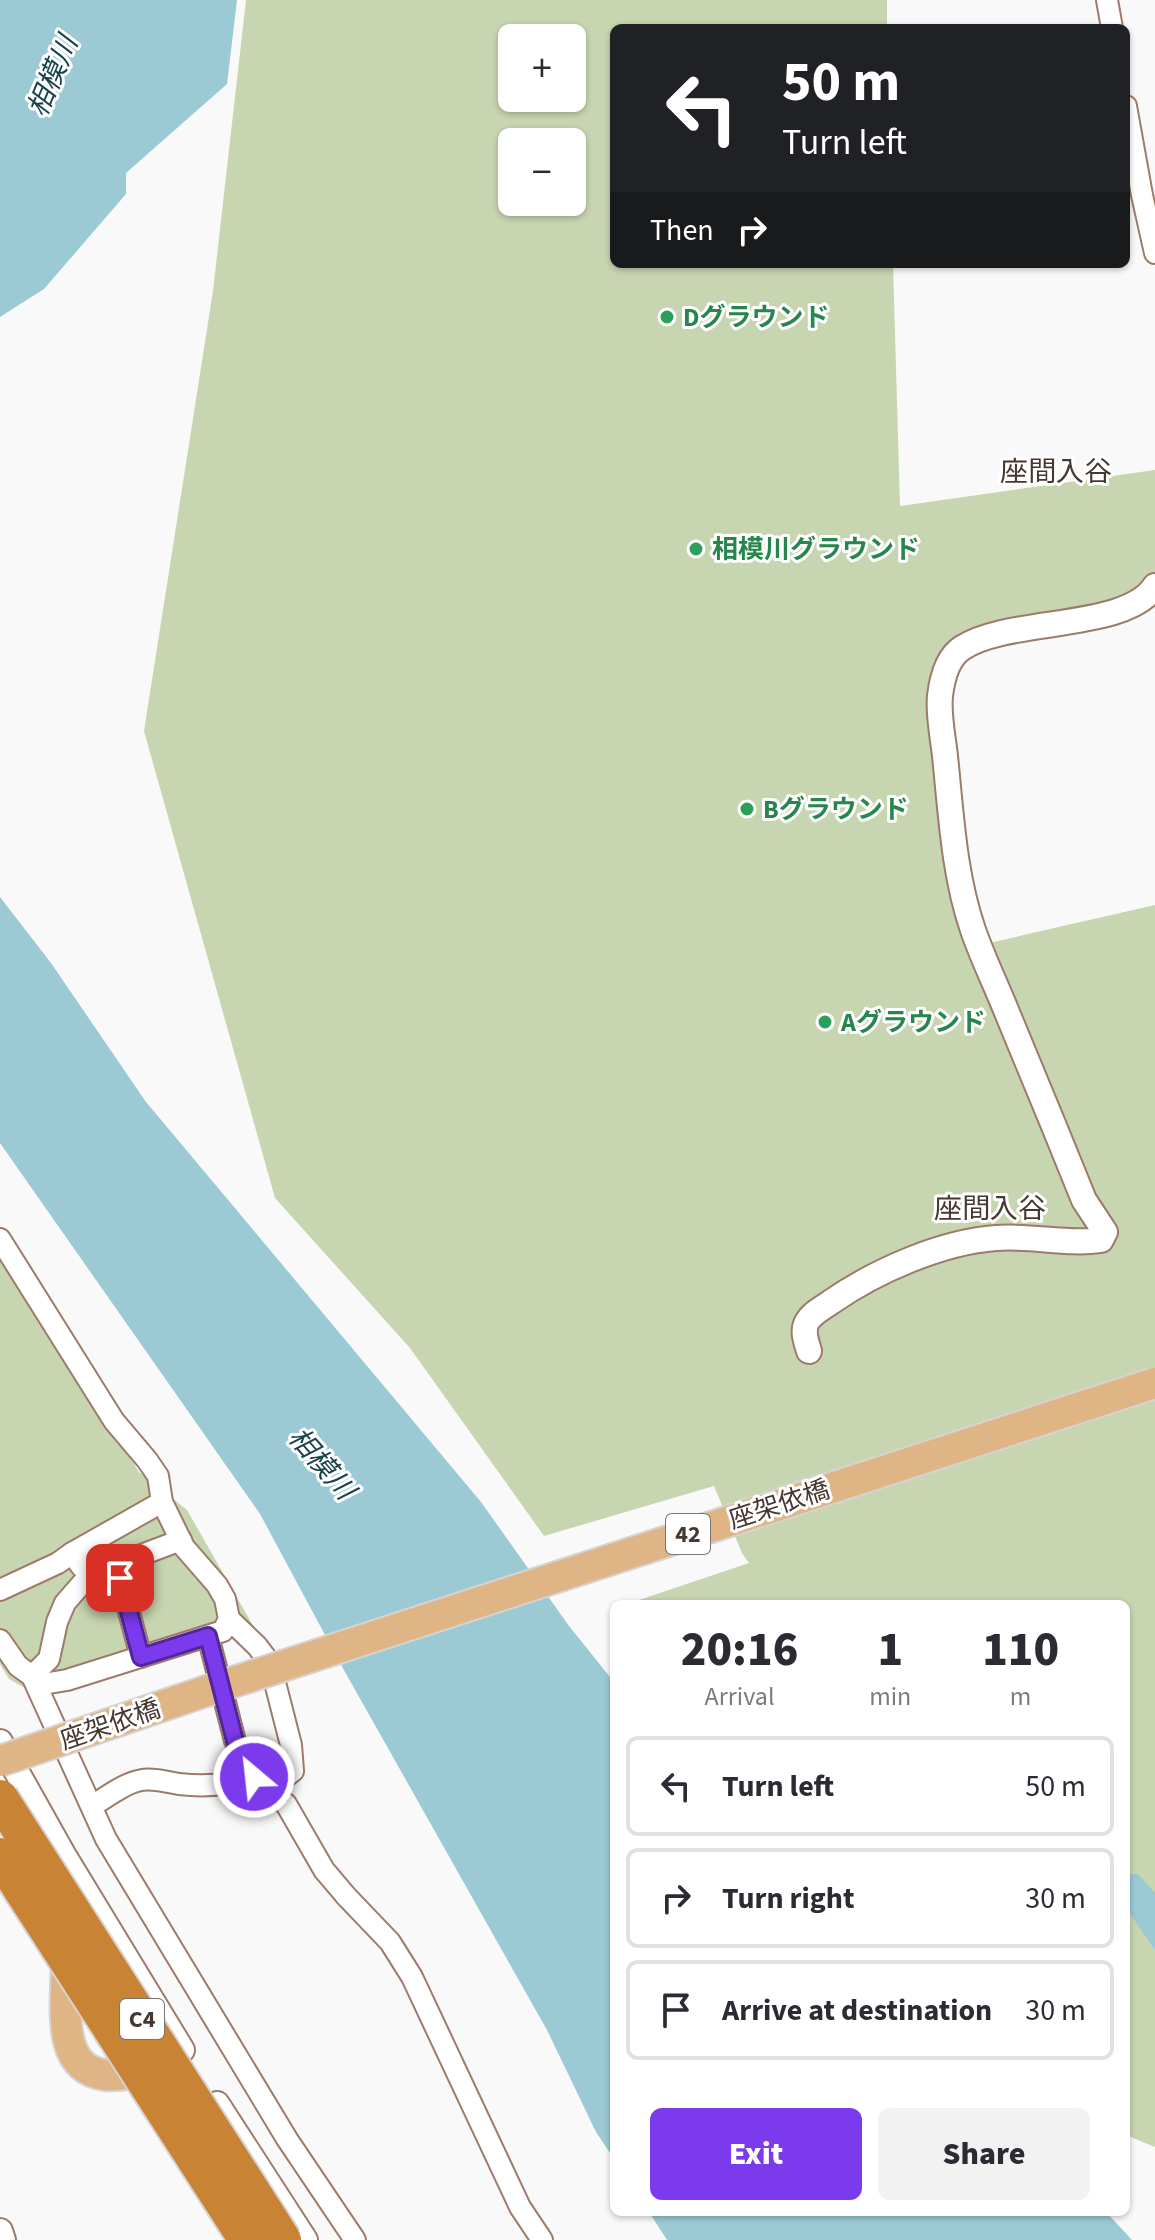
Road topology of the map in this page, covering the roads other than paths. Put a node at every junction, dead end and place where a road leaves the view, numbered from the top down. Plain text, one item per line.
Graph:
1 (1107, 0) edge
2 (1111, 24) edge
3 (1130, 128) edge
4 (1155, 253) edge
5 (1155, 586) edge
6 (0, 1239) edge
7 (809, 1351) dead end
8 (1155, 1383) edge
9 (162, 1502) junction
10 (181, 1540) junction
11 (80, 1559) junction
12 (120, 1563) junction
13 (0, 1590) edge
14 (229, 1619) junction
15 (208, 1636) junction
16 (0, 1640) edge
17 (141, 1657) junction
18 (35, 1680) junction
19 (2, 1760) edge
20 (261, 1784) junction
21 (92, 1806) junction
22 (0, 1815) edge
23 (0, 1856) edge
24 (181, 2049) junction
25 (0, 2231) edge
26 (3, 2240) edge
27 (247, 2240) edge
28 (283, 2240) edge
29 (305, 2240) edge
30 (355, 2240) edge
31 (542, 2240) edge

1 - 2 street
3 - 4 street
5 - 7 street
6 - 9 street
8 - 19 main road, 座架依橋 / 42, bridge
9 - 10 street
9 - 11 street
10 - 12 street
10 - 14 street
11 - 12 street
11 - 13 street
11 - 18 street
12 - 17 street
14 - 15 street
14 - 20 street
15 - 17 street
15 - 20 street
16 - 18 street
17 - 18 street
18 - 21 street
19 - 24 street
19 - 28 highway, C4, bridge
20 - 21 street
20 - 31 street
21 - 30 street
22 - 24 main road, bridge
23 - 27 highway, C4, bridge
24 - 29 street
25 - 26 street

